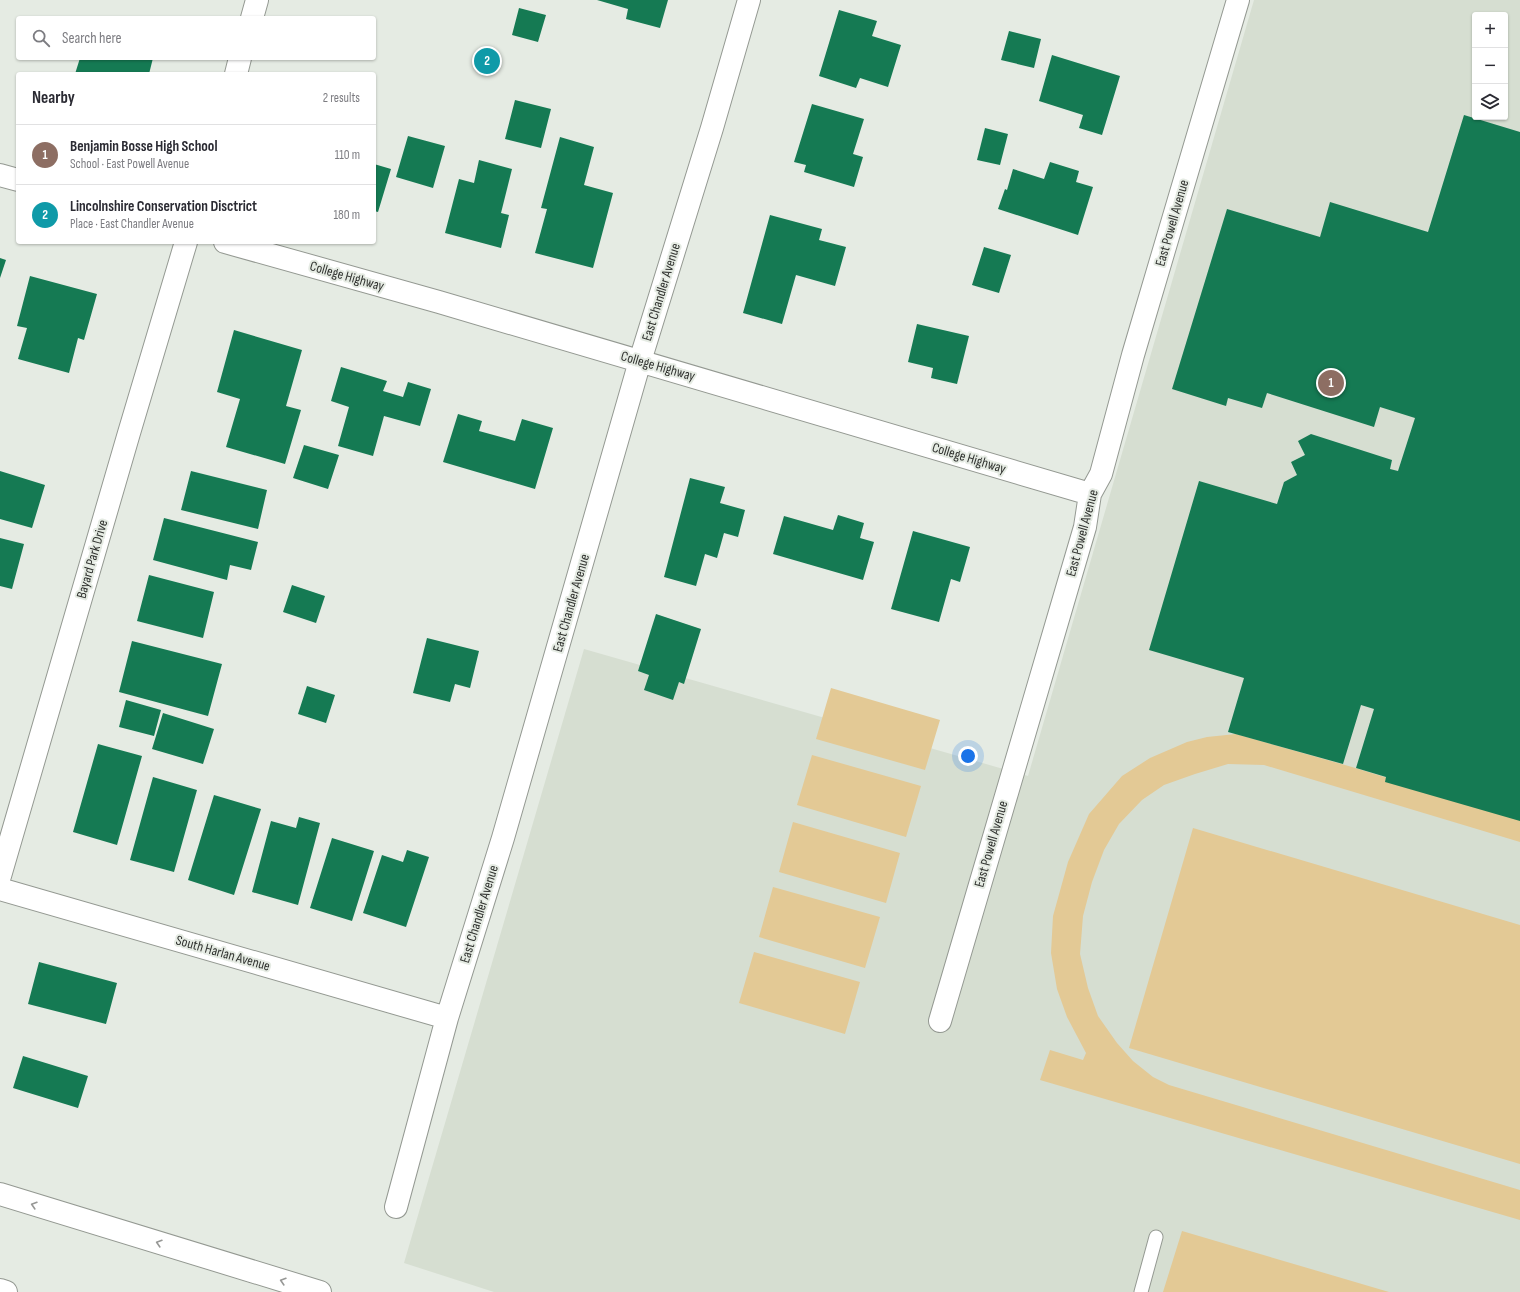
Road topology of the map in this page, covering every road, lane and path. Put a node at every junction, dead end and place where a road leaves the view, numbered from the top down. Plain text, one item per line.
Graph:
1 (257, 0) edge
2 (749, 0) edge
3 (1238, 0) edge
4 (253, 16) edge
5 (240, 60) edge
6 (236, 72) edge
7 (0, 175) edge
8 (16, 179) edge
9 (185, 244) edge
10 (232, 244) edge
11 (640, 361) junction
12 (1090, 494) junction
13 (0, 876) edge
14 (0, 889) edge
15 (447, 1018) junction
16 (940, 1021) dead end
17 (0, 1194) edge
18 (396, 1207) dead end
19 (1156, 1237) dead end
20 (0, 1290) edge
21 (6, 1292) edge
22 (320, 1292) edge
23 (1141, 1292) edge

1 - 4 main road
2 - 11 main road, East Chandler Avenue
3 - 12 main road, East Powell Avenue
5 - 6 main road
7 - 8 main road
9 - 13 main road, Bayard Park Drive
10 - 11 main road, College Highway
11 - 12 main road, College Highway
11 - 15 main road, East Chandler Avenue
12 - 16 main road, East Powell Avenue
14 - 15 main road, South Harlan Avenue
15 - 18 main road, East Chandler Avenue
22 -> 17 main road
19 - 23 lane
20 - 21 main road

